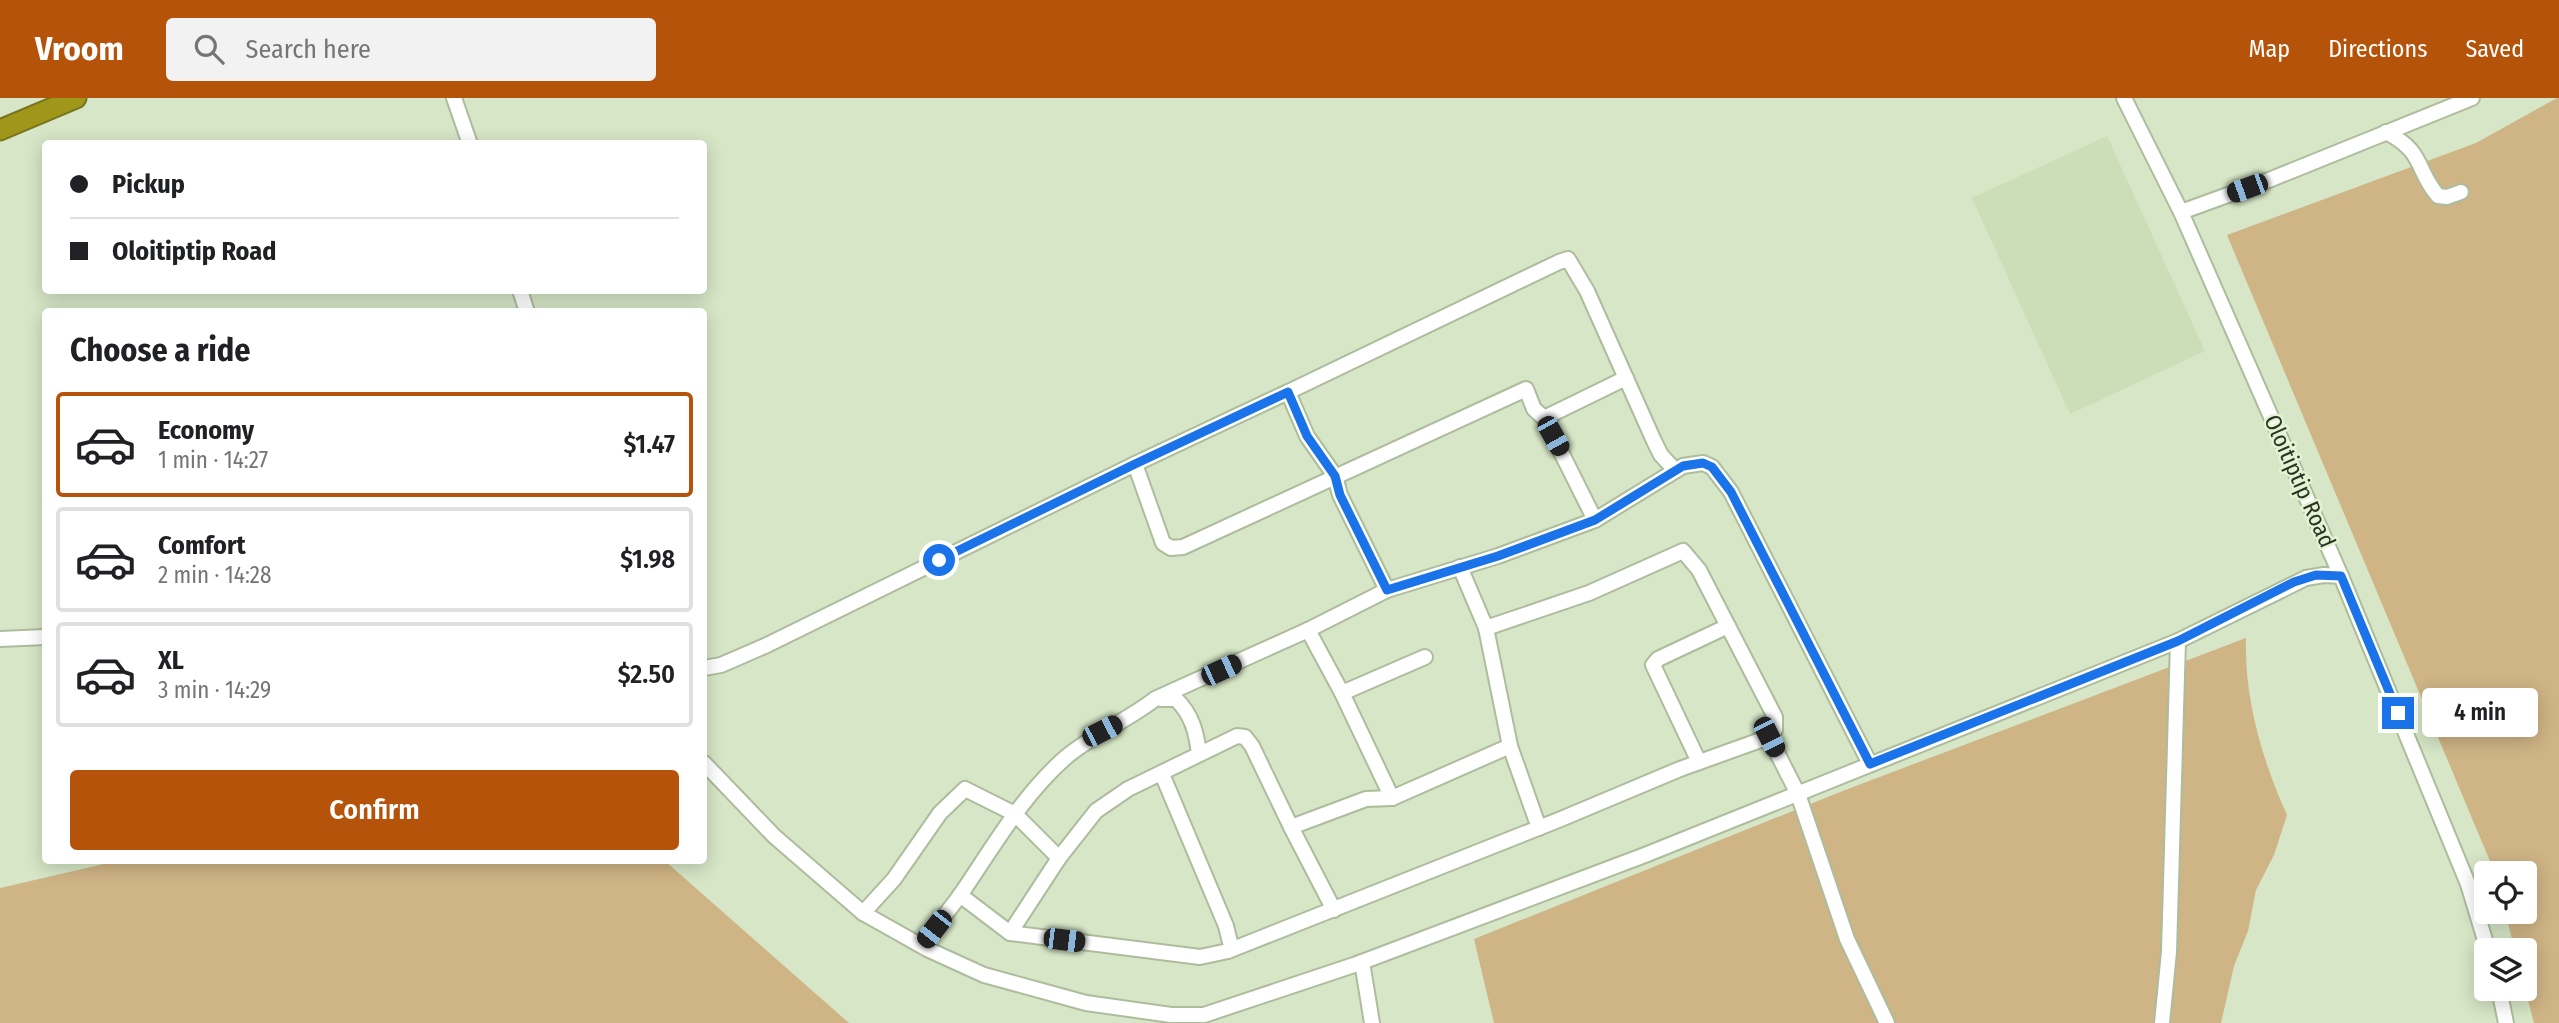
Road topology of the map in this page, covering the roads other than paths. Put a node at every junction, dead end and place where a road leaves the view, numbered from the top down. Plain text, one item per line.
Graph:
1 (454, 98) edge
2 (2124, 98) edge
3 (2472, 98) edge
4 (68, 99) edge
5 (0, 130) edge
6 (2386, 132) junction
7 (469, 140) edge
8 (2461, 192) dead end
9 (2181, 212) junction
10 (1626, 378) junction
11 (1288, 392) junction
12 (1544, 418) junction
13 (1135, 464) junction
14 (1674, 469) junction
15 (1335, 476) junction
16 (1595, 520) junction
17 (1460, 567) junction
18 (2341, 576) junction
19 (1387, 590) junction
20 (1728, 626) junction
21 (1486, 628) junction
22 (1308, 630) junction
23 (42, 637) edge
24 (0, 639) edge
25 (2178, 641) junction
26 (1425, 657) dead end
27 (707, 667) edge
28 (1342, 693) junction
29 (1155, 699) junction
30 (1769, 737) junction
31 (1510, 746) junction
32 (1199, 753) junction
33 (1699, 762) junction
34 (1870, 764) junction
35 (707, 766) edge
36 (1161, 774) junction
37 (1798, 794) junction
38 (1392, 798) junction
39 (1015, 814) junction
40 (1291, 827) junction
41 (1539, 828) junction
42 (1059, 858) junction
43 (960, 895) junction
44 (1334, 910) junction
45 (863, 913) junction
46 (1010, 933) junction
47 (2484, 938) edge
48 (921, 945) junction
49 (1228, 951) junction
50 (1362, 962) junction
51 (2501, 1001) edge
52 (1372, 1023) edge
53 (1887, 1023) edge
54 (2162, 1023) edge
55 (2506, 1023) edge

1 - 7 street
2 - 9 street, Oloitiptip Road
3 - 6 street
4 - 5 highway
6 - 8 street
6 - 9 street
9 - 18 street, Oloitiptip Road
10 - 11 street
10 - 12 street
10 - 14 street
11 - 13 street
11 - 15 street
12 - 15 street
12 - 16 street
13 - 15 street
13 - 27 street
14 - 16 street
14 - 34 street
15 - 19 street
16 - 17 street
17 - 19 street
17 - 21 street
18 - 25 street
18 - 47 street, Oloitiptip Road
19 - 22 street
20 - 21 street
20 - 30 street
20 - 33 street
21 - 31 street
22 - 28 street
22 - 29 street
23 - 24 street
25 - 34 street
25 - 54 street
26 - 28 street
28 - 38 street
29 - 32 street
29 - 39 street
30 - 33 street
30 - 37 street
31 - 38 street
31 - 41 street
32 - 36 street
32 - 40 street
33 - 41 street
34 - 37 street
35 - 45 street
36 - 42 street
36 - 49 street
37 - 50 street
37 - 53 street
38 - 40 street
39 - 42 street
39 - 43 street
39 - 45 street
40 - 44 street
41 - 44 street
42 - 46 street
43 - 46 street
43 - 48 street
44 - 49 street
45 - 48 street
46 - 49 street
48 - 50 street
50 - 52 street
51 - 55 street

